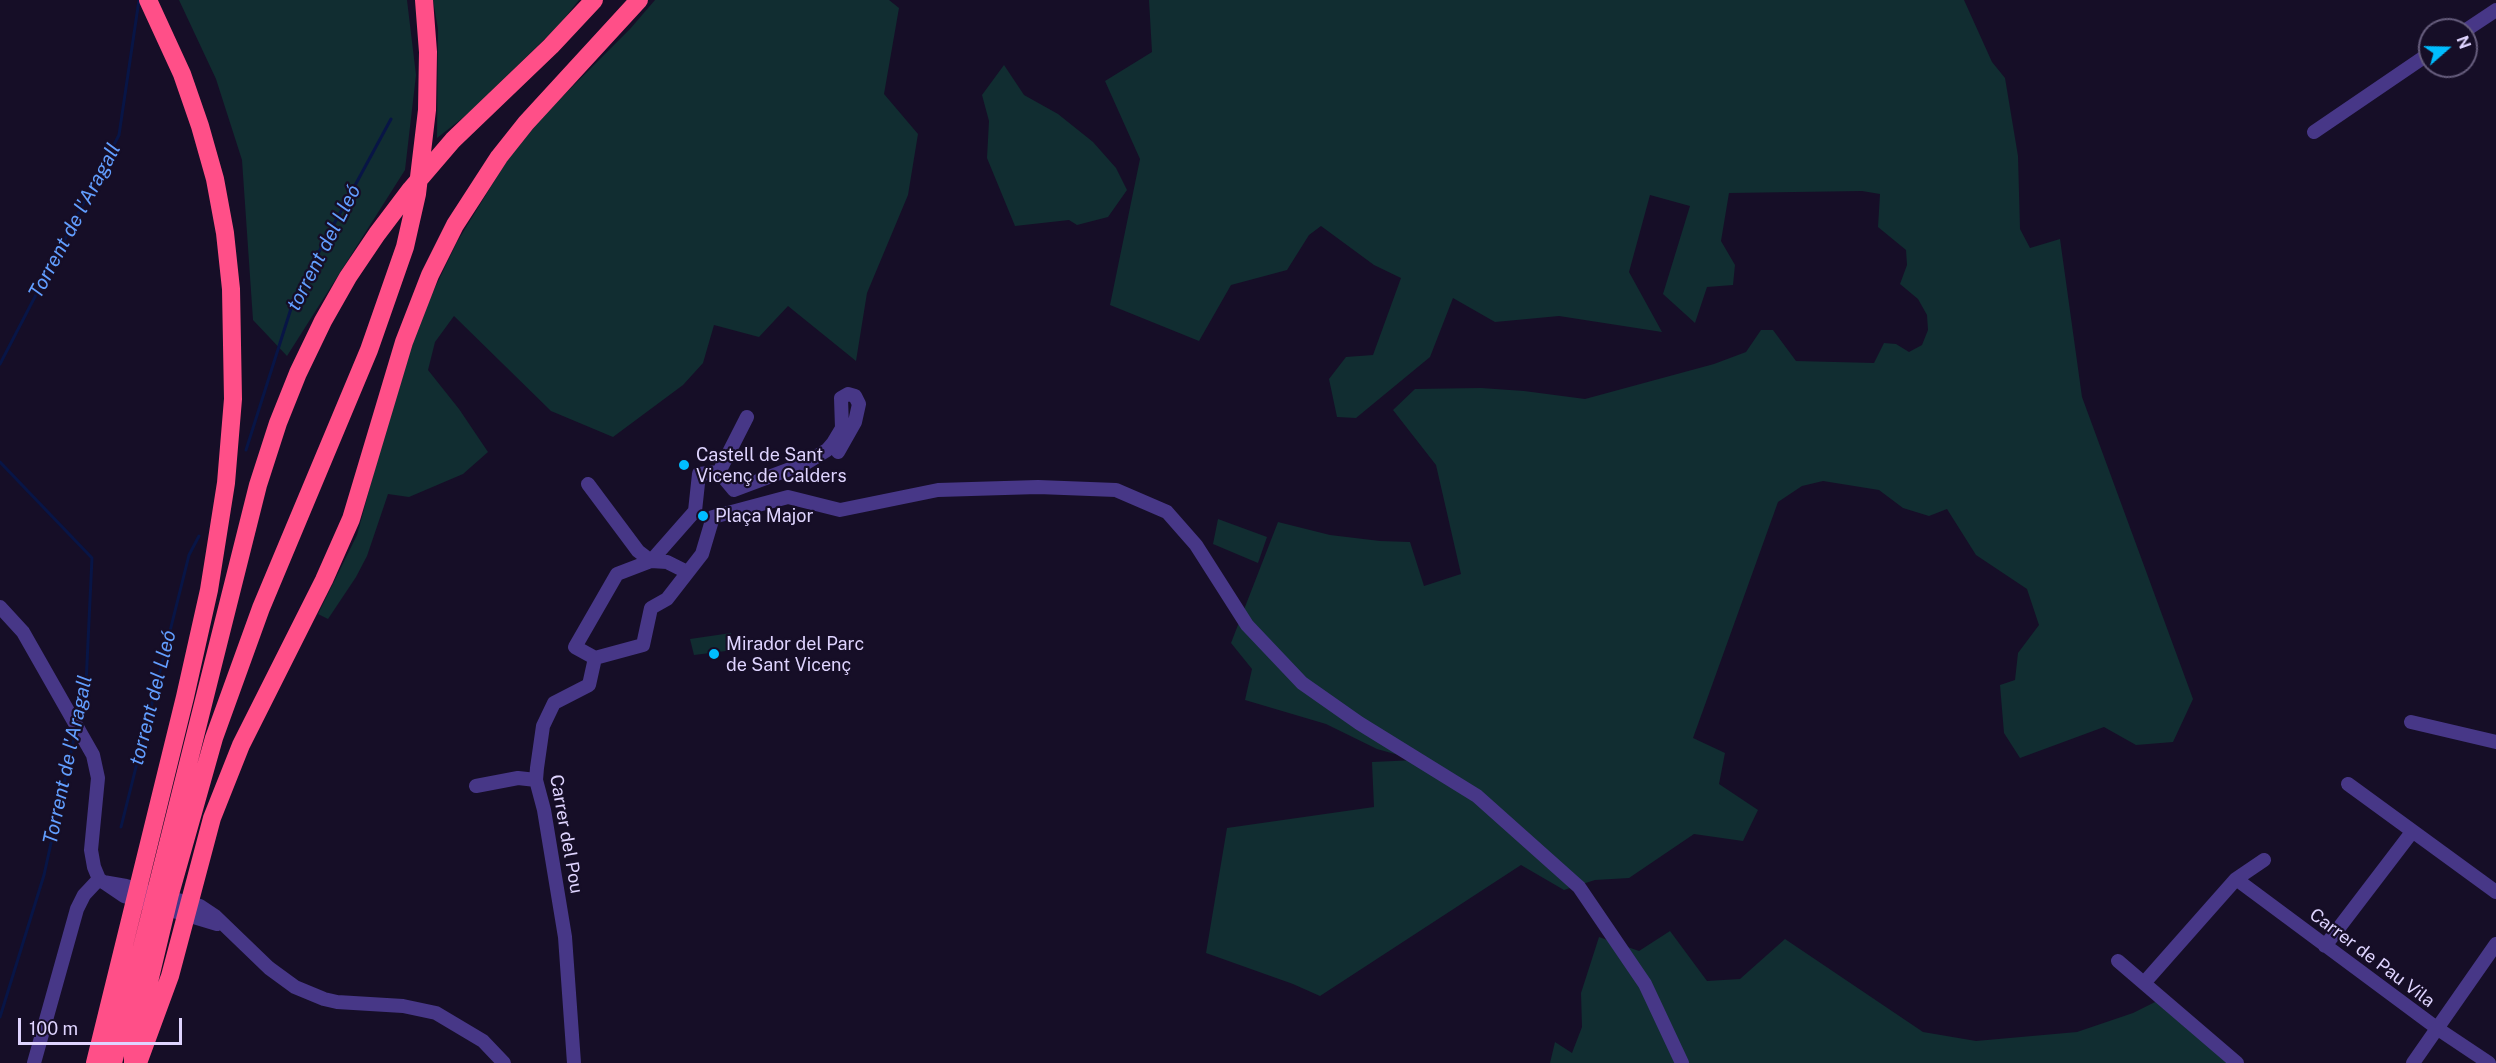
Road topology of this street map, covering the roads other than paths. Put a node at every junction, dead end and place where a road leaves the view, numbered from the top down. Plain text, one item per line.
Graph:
1 (148, 0) edge
2 (424, 0) edge
3 (594, 0) edge
4 (639, 0) edge
5 (2496, 10) edge
6 (2478, 22) edge
7 (2418, 61) edge
8 (2314, 132) dead end
9 (747, 417) dead end
10 (838, 452) dead end
11 (719, 472) junction
12 (588, 484) dead end
13 (695, 511) junction
14 (713, 517) junction
15 (651, 561) junction
16 (687, 572) junction
17 (0, 607) edge
18 (595, 658) junction
19 (2410, 722) dead end
20 (2496, 742) edge
21 (536, 780) junction
22 (2348, 784) dead end
23 (476, 786) dead end
24 (2412, 832) junction
25 (2264, 860) dead end
26 (2236, 879) junction
27 (101, 880) junction
28 (164, 892) junction
29 (2496, 892) edge
30 (159, 911) junction
31 (2496, 944) edge
32 (2325, 946) junction
33 (2118, 961) dead end
34 (2144, 983) junction
35 (2438, 1029) junction
36 (34, 1063) edge
37 (95, 1063) edge
38 (113, 1063) edge
39 (133, 1063) edge
40 (138, 1063) edge
41 (504, 1063) edge
42 (574, 1063) edge
43 (1682, 1063) edge
44 (2237, 1063) edge
45 (2413, 1063) edge
46 (2489, 1063) edge

1 - 37 highway
2 - 28 highway
3 - 28 highway
4 - 40 highway
5 - 6 street
7 - 8 street
9 - 11 street
10 - 11 street
11 - 13 street
12 - 15 street
13 - 14 street
13 - 15 street
14 - 16 street
14 - 43 street
15 - 16 street
15 - 18 street
16 - 18 street
17 - 27 street
18 - 21 street, Carrer del Pou
19 - 20 street
21 - 23 street
21 - 42 street, Carrer del Pou
22 - 24 street
24 - 29 street
24 - 32 street
25 - 26 street
26 - 32 street, Carrer de Pau Vila
26 - 34 street
27 - 36 street
27 - 41 street
28 - 30 highway
30 - 38 highway
30 - 39 highway
31 - 35 street
32 - 35 street, Carrer de Pau Vila
33 - 34 street
34 - 44 street
35 - 45 street
35 - 46 street, Carrer de Pau Vila

